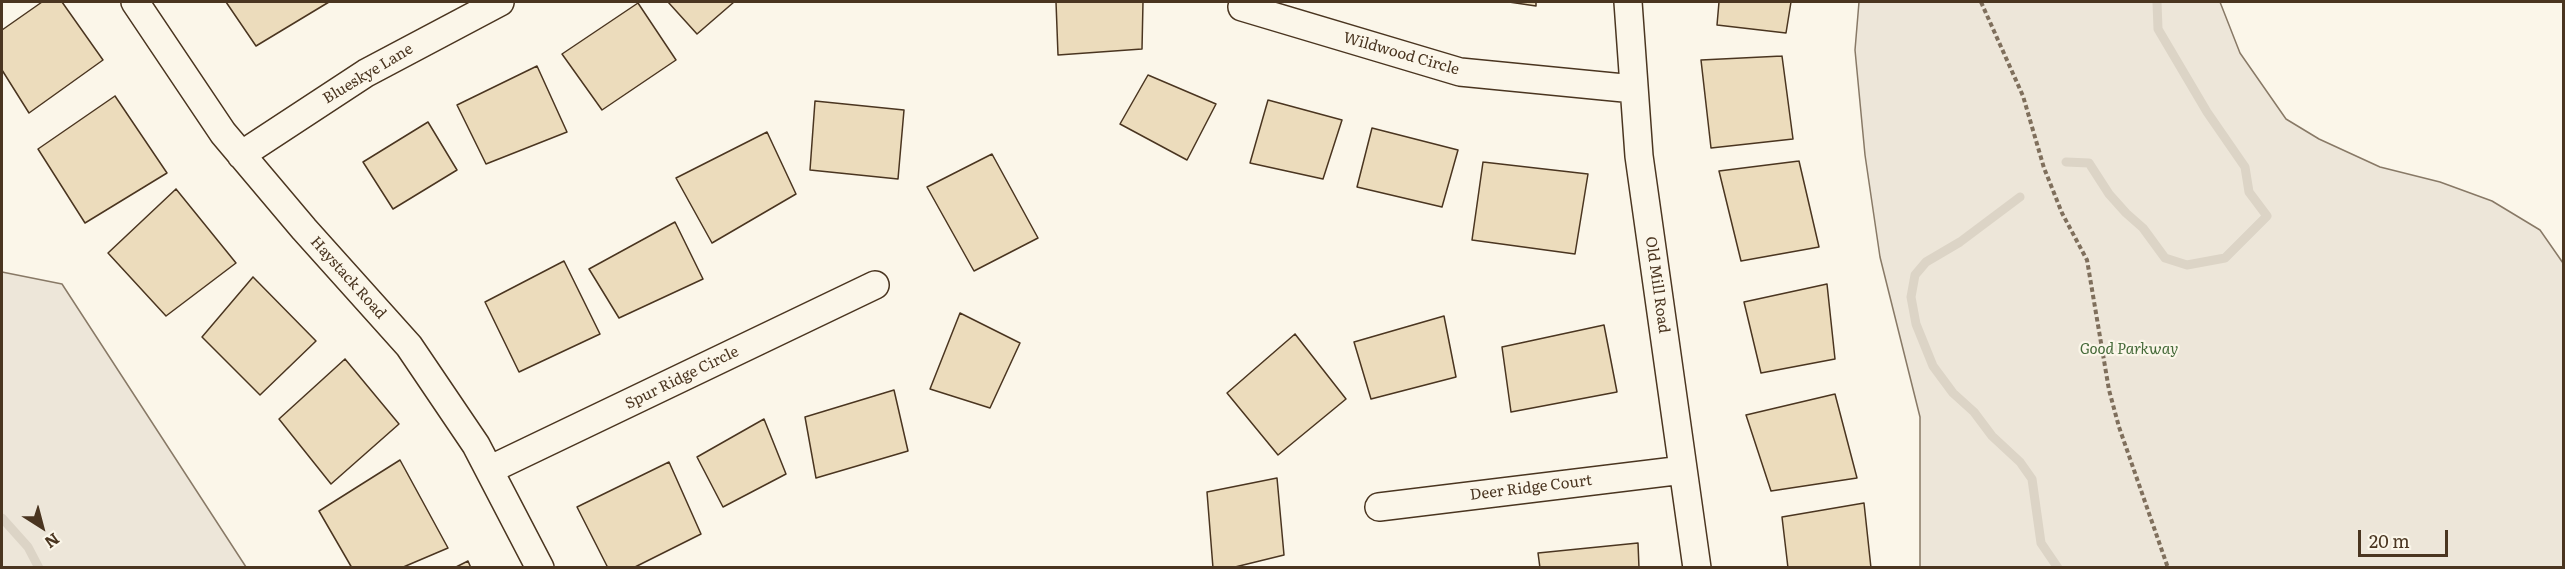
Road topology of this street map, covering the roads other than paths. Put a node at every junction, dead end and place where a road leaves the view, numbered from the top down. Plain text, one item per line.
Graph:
1 (135, 2) edge
2 (500, 2) edge
3 (1628, 2) edge
4 (1242, 7) dead end
5 (1634, 89) junction
6 (242, 155) junction
7 (875, 285) dead end
8 (489, 470) junction
9 (1683, 470) junction
10 (1379, 507) dead end
11 (540, 567) edge
12 (1697, 567) edge

1 - 6 street, Haystack Road
2 - 6 street, Blueskye Lane
3 - 5 street, Old Mill Road
4 - 5 street, Wildwood Circle
5 - 9 street, Old Mill Road
6 - 8 street, Haystack Road
7 - 8 street, Spur Ridge Circle
8 - 11 street, Haystack Road
9 - 10 street, Deer Ridge Court
9 - 12 street, Old Mill Road

